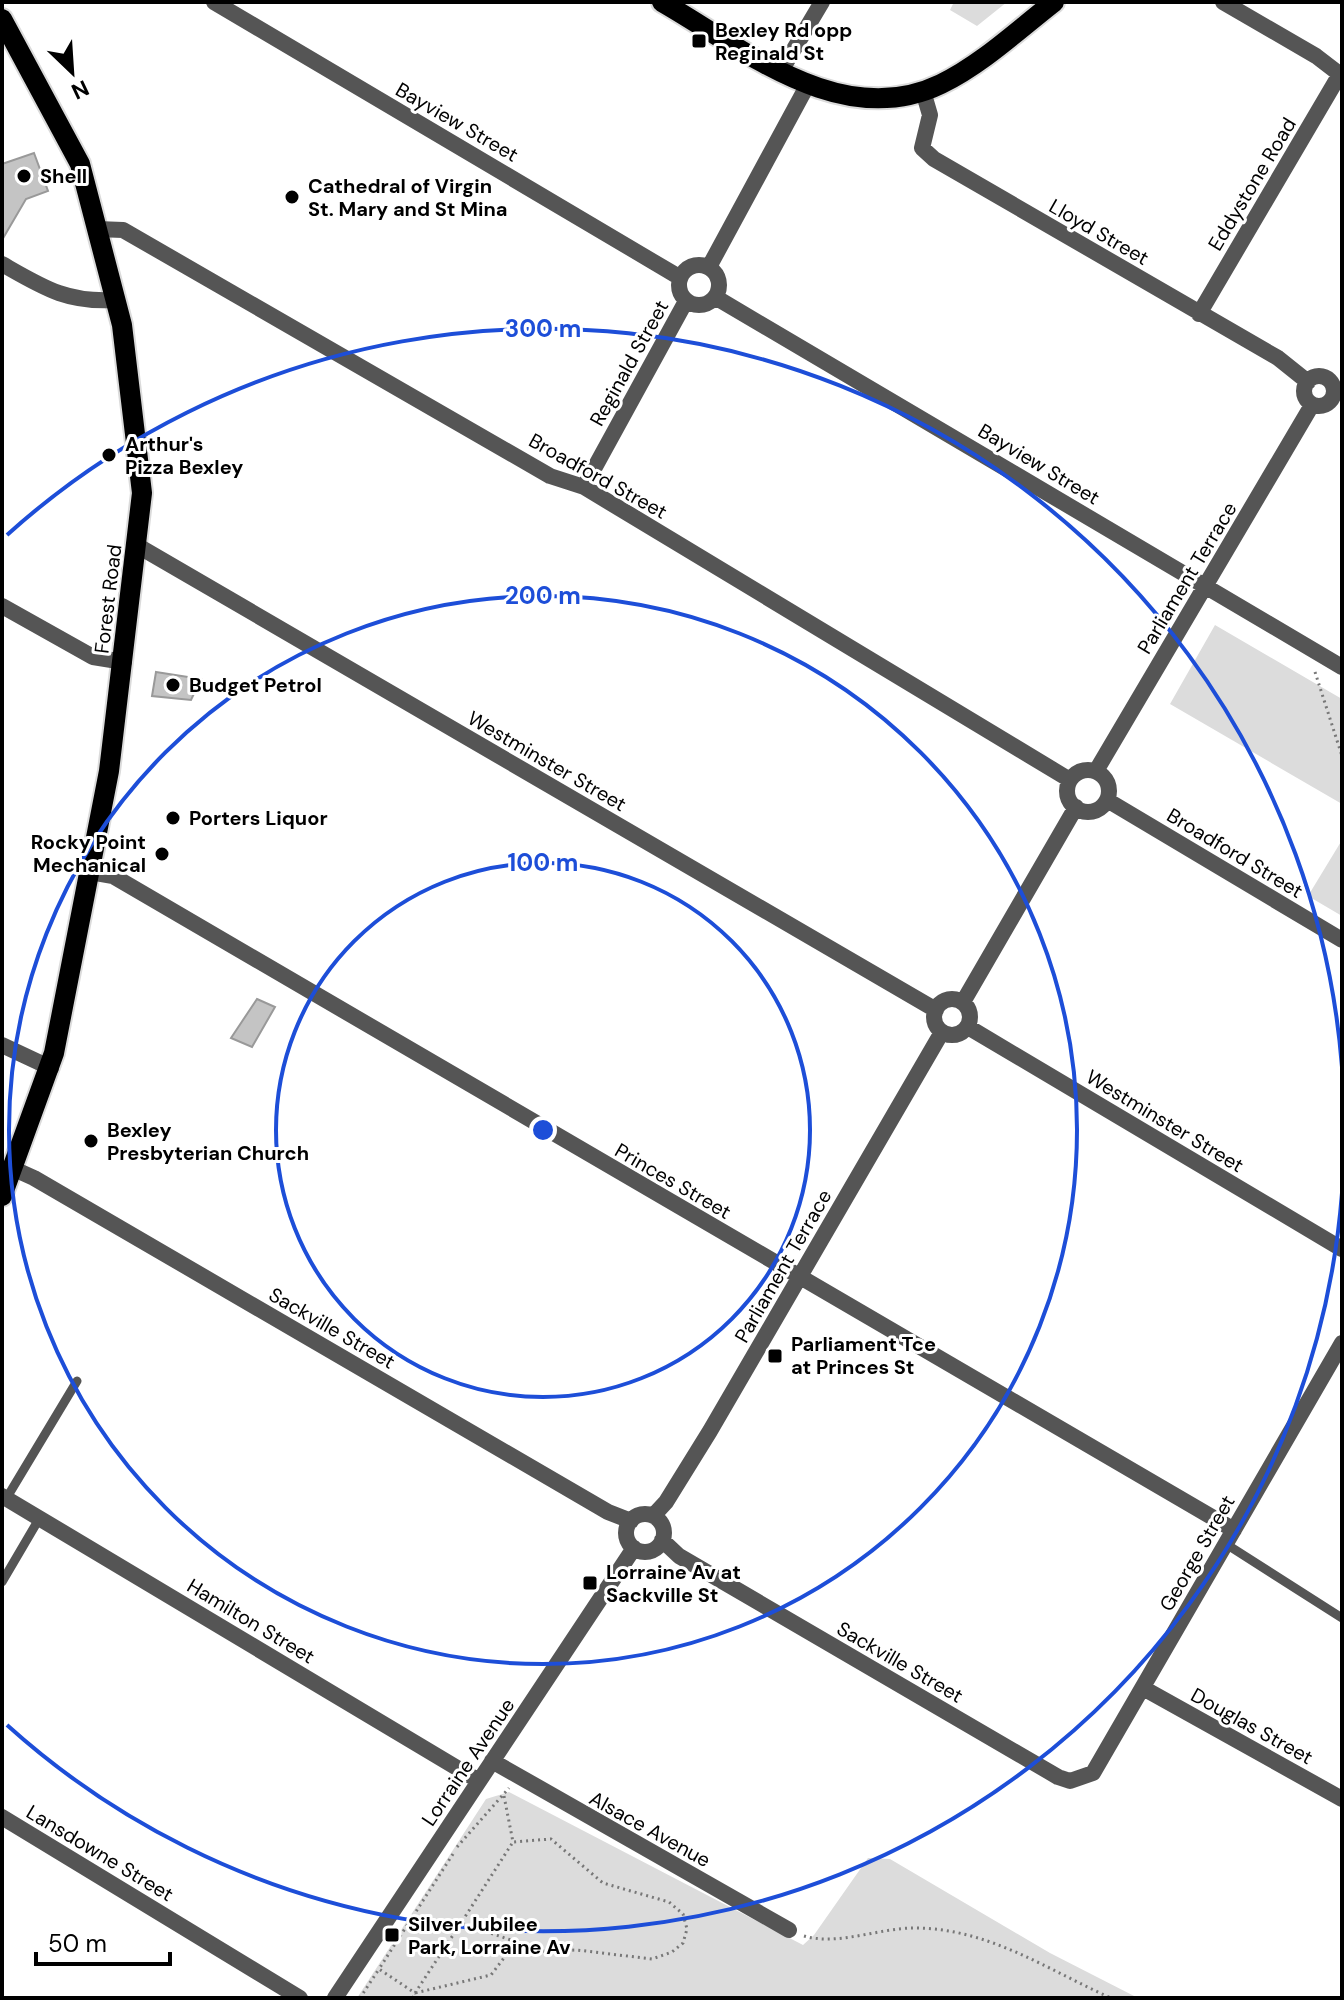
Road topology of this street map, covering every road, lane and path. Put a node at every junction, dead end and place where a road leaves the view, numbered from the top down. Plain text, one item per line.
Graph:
1 (214, 2) edge
2 (662, 2) edge
3 (822, 2) edge
4 (1054, 2) edge
5 (1223, 2) edge
6 (2, 19) edge
7 (781, 71) junction
8 (1341, 75) edge
9 (807, 86) junction
10 (923, 91) junction
11 (97, 229) junction
12 (2, 264) edge
13 (709, 267) junction
14 (679, 277) junction
15 (715, 297) junction
16 (116, 300) junction
17 (686, 301) junction
18 (1199, 314) junction
19 (1308, 382) junction
20 (1338, 398) edge
21 (1312, 405) junction
22 (584, 487) junction
23 (138, 546) junction
24 (1206, 587) junction
25 (2, 606) edge
26 (1318, 652) junction
27 (124, 662) junction
28 (1342, 667) edge
29 (1342, 756) edge
30 (1096, 771) junction
31 (1070, 780) junction
32 (1107, 800) junction
33 (1076, 807) junction
34 (90, 872) junction
35 (1342, 940) edge
36 (963, 1002) junction
37 (936, 1010) junction
38 (968, 1027) junction
39 (942, 1032) junction
40 (2, 1045) edge
41 (51, 1068) junction
42 (14, 1169) junction
43 (2, 1196) edge
44 (1342, 1249) edge
45 (800, 1279) junction
46 (1342, 1343) edge
47 (77, 1381) dead end
48 (4, 1497) edge
49 (653, 1516) junction
50 (39, 1519) junction
51 (631, 1521) junction
52 (1230, 1537) junction
53 (662, 1540) junction
54 (634, 1548) junction
55 (2, 1582) edge
56 (1342, 1618) edge
57 (1143, 1688) junction
58 (492, 1761) junction
59 (1082, 1779) joint
60 (479, 1781) junction
61 (509, 1788) dead end
62 (504, 1796) junction
63 (1342, 1799) edge
64 (2, 1817) edge
65 (513, 1842) junction
66 (461, 1923) junction
67 (789, 1930) joint
68 (516, 1942) junction
69 (379, 1969) junction
70 (415, 1993) junction
71 (300, 1998) edge
72 (335, 1998) edge
73 (360, 1998) edge
74 (413, 1998) edge
75 (1111, 1998) edge

1 - 14 street, Bayview Street
2 - 7 main road
3 - 7 street
4 - 10 main road
5 - 8 street
6 - 11 main road, Forest Road
7 - 9 main road
8 - 18 street, Eddystone Road
9 - 10 main road
9 - 13 street
10 - 18 street, Lloyd Street
11 - 16 main road, Forest Road
11 - 22 street, Broadford Street
12 - 16 street
13 - 14 street
13 - 15 street
14 - 17 street
15 - 17 street
15 - 24 street, Bayview Street
16 - 23 main road, Forest Road
17 - 22 street, Reginald Street
18 - 19 street, Lloyd Street
19 - 20 street
19 - 21 street
20 - 21 street
21 - 24 street, Parliament Terrace
22 - 31 street, Broadford Street
23 - 27 main road, Forest Road
23 - 37 street, Westminster Street
24 - 26 street, Bayview Street
24 - 30 street, Parliament Terrace
25 - 27 street
26 - 28 street, Bayview Street
26 - 29 path
27 - 34 main road, Forest Road
30 - 31 street
30 - 32 street
31 - 33 street
32 - 33 street
32 - 35 street, Broadford Street
33 - 36 street
34 - 41 main road, Forest Road
34 - 45 street, Princes Street
36 - 37 street
36 - 38 street
37 - 39 street
38 - 39 street
38 - 44 street, Westminster Street
39 - 45 street, Parliament Terrace
40 - 41 street
41 - 42 main road, Forest Road
42 - 43 main road, Forest Road
42 - 51 street, Sackville Street
45 - 49 street, Parliament Terrace
45 - 52 street, Princes Street
46 - 52 street, George Street
47 - 48 lane
48 - 50 street, Hamilton Street
49 - 51 street
49 - 53 street
50 - 55 lane
50 - 60 street, Hamilton Street
51 - 54 street
52 - 56 lane
52 - 57 street, George Street
53 - 54 street
53 - 59 street, Sackville Street
54 - 58 street, Lorraine Avenue
57 - 59 street, George Street
57 - 63 street, Douglas Street
58 - 60 street, Lorraine Avenue
58 - 67 street, Alsace Avenue
60 - 72 street, Lorraine Avenue
61 - 62 path
62 - 65 path
62 - 69 path
64 - 71 street, Lansdowne Street
65 - 66 path
65 - 68 path
66 - 68 path
66 - 70 path
67 - 75 path
68 - 70 path
69 - 70 path
69 - 73 path
70 - 74 path

